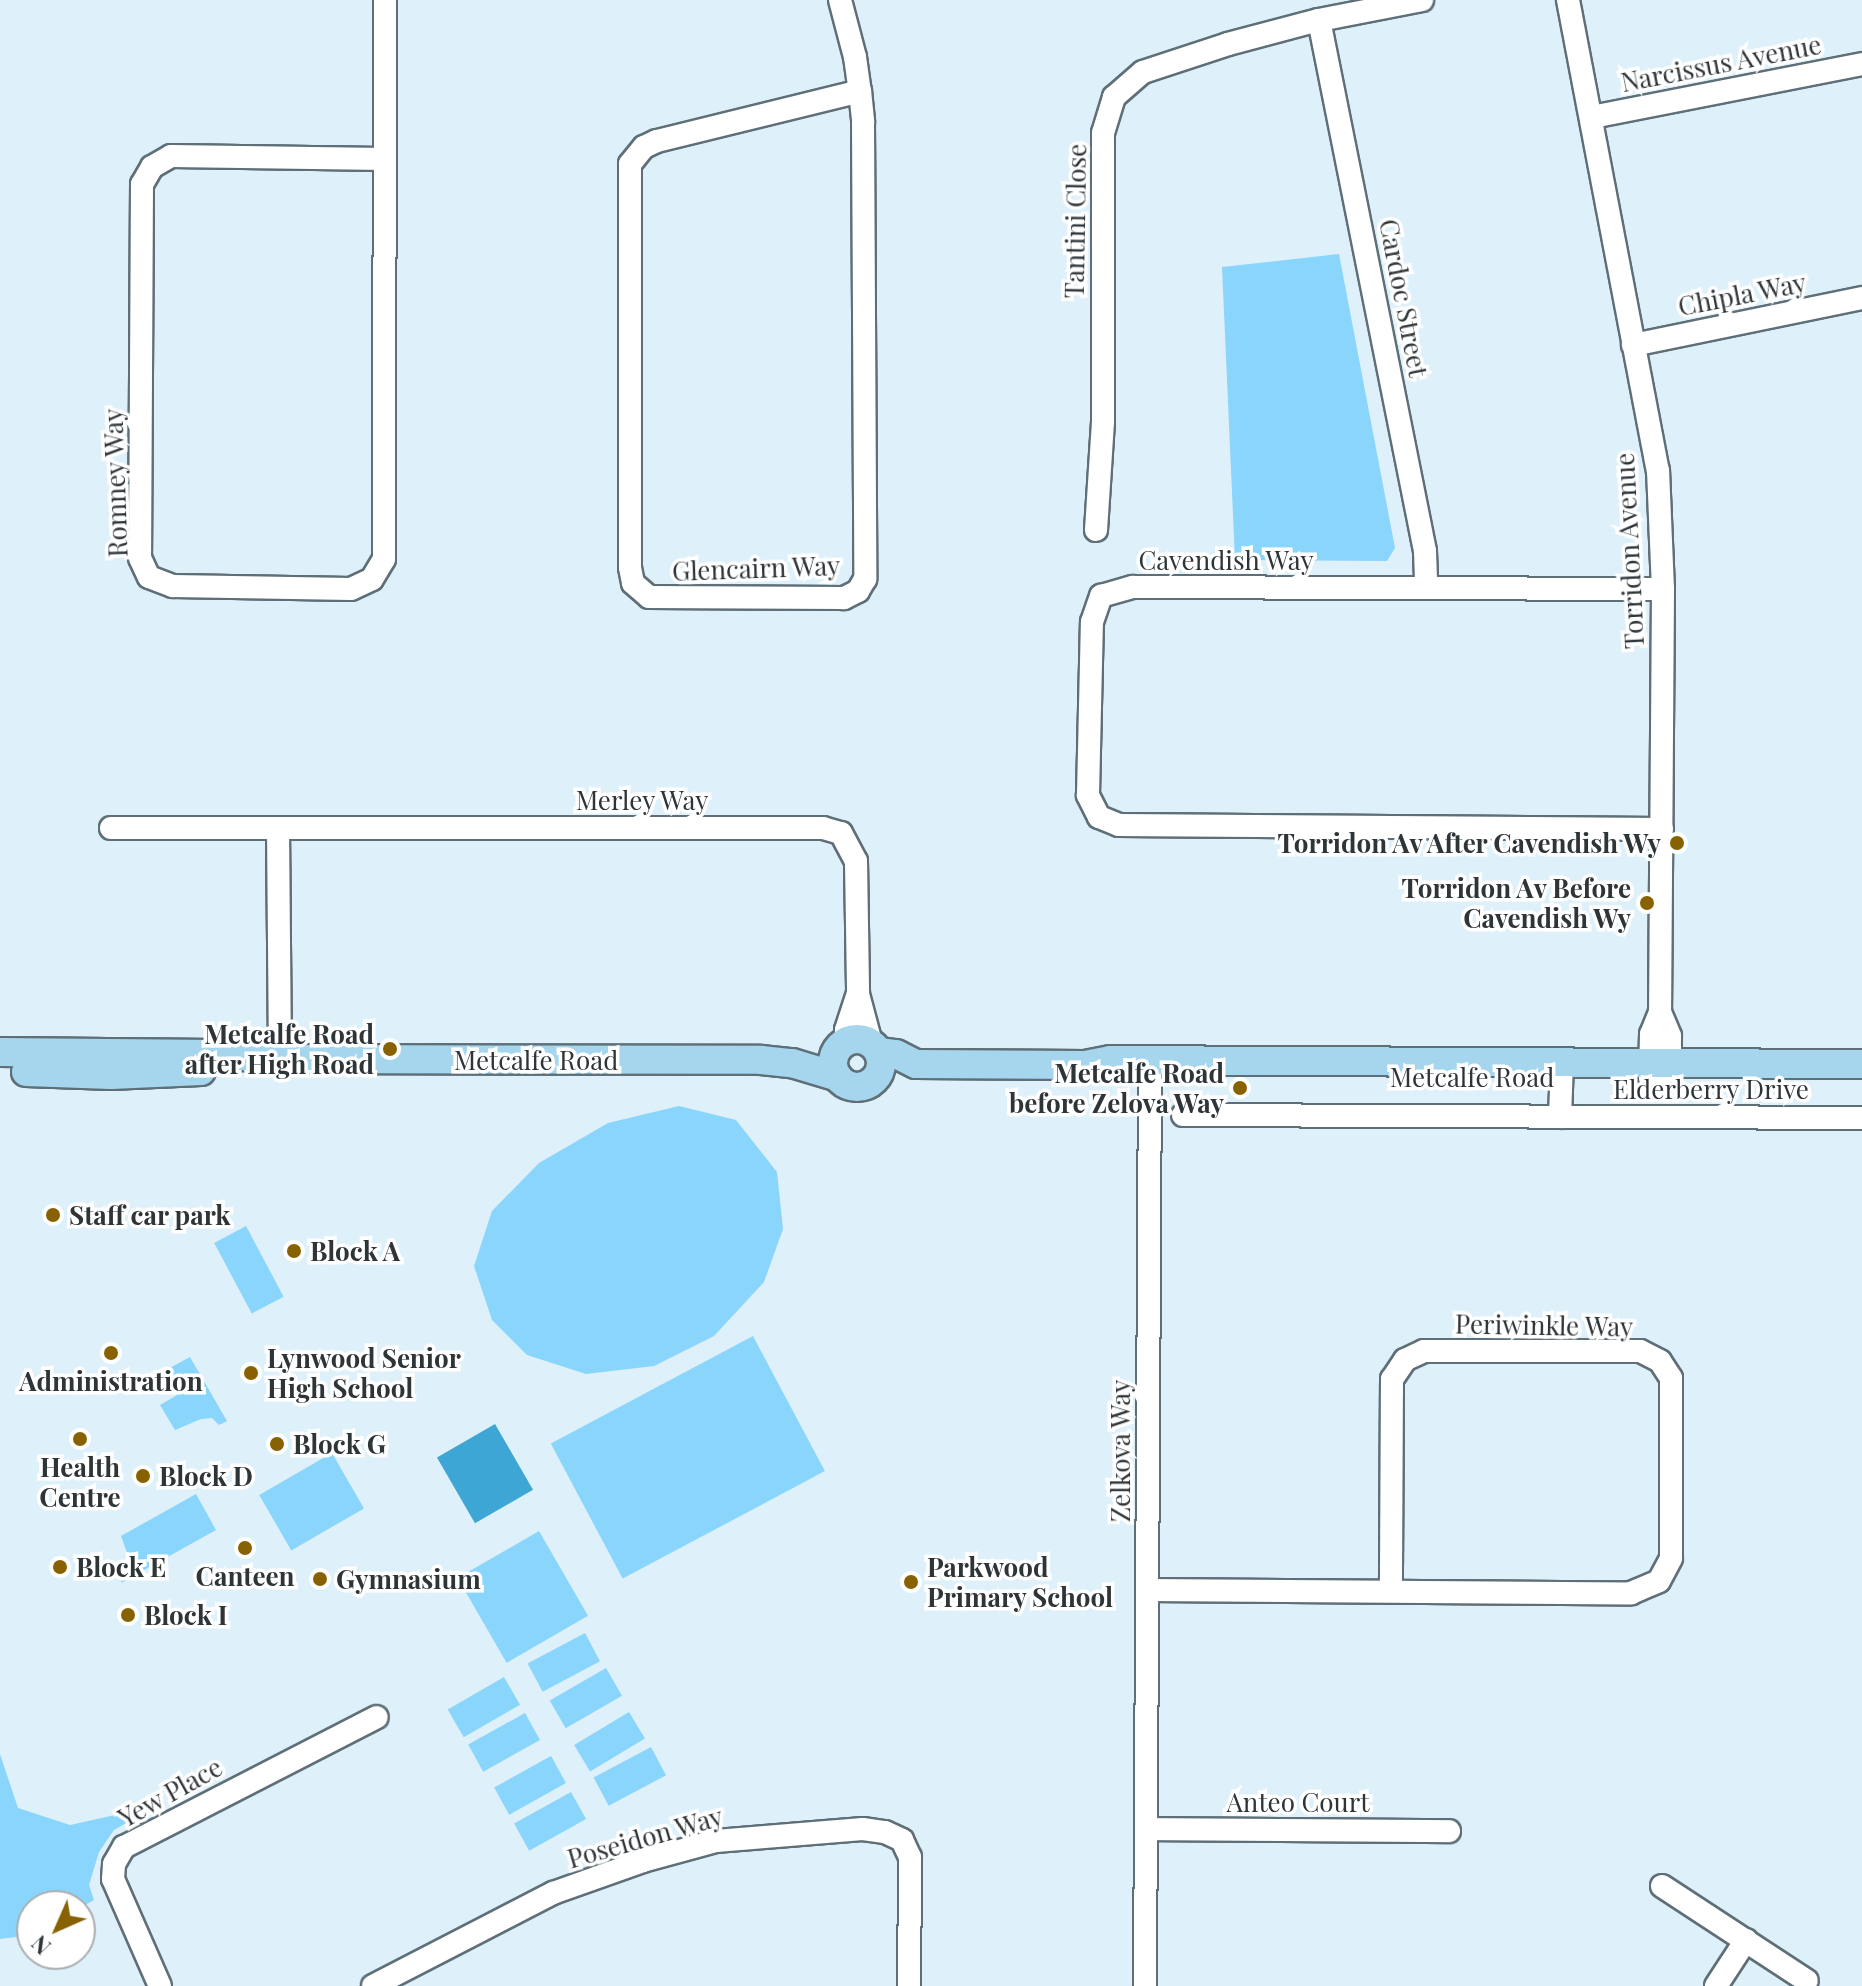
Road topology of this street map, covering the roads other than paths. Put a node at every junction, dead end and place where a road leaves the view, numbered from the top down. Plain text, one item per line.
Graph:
1 (385, 0) edge
2 (840, 0) edge
3 (1422, 0) edge
4 (1568, 0) edge
5 (1319, 20) junction
6 (1862, 64) edge
7 (860, 91) junction
8 (1592, 117) junction
9 (384, 159) junction
10 (1862, 298) edge
11 (1633, 345) junction
12 (1096, 530) dead end
13 (1426, 588) junction
14 (1663, 589) junction
15 (111, 828) dead end
16 (278, 828) junction
17 (1662, 829) junction
18 (0, 1052) edge
19 (862, 1052) junction
20 (280, 1059) junction
21 (792, 1063) junction
22 (1862, 1064) edge
23 (1150, 1068) junction
24 (1562, 1070) junction
25 (1660, 1071) junction
26 (0, 1072) edge
27 (838, 1077) junction
28 (1862, 1080) edge
29 (1183, 1115) dead end
30 (1560, 1117) junction
31 (1862, 1118) edge
32 (1147, 1590) junction
33 (1391, 1590) junction
34 (377, 1717) dead end
35 (1147, 1829) junction
36 (1449, 1831) dead end
37 (1662, 1886) dead end
38 (1746, 1940) junction
39 (1807, 1981) dead end
40 (160, 1986) edge
41 (373, 1986) edge
42 (909, 1986) edge
43 (1145, 1986) edge
44 (1716, 1986) edge

1 - 9 street, Romney Way
2 - 7 street, Glencairn Way
3 - 5 street, Tantini Close
4 - 8 street, Torridon Avenue
5 - 12 street, Tantini Close
5 - 13 street, Cardoc Street
6 - 8 street, Narcissus Avenue
7 - 7 street, Glencairn Way
8 - 11 street, Torridon Avenue
9 - 9 street, Romney Way
10 - 11 street, Chipla Way
11 - 14 street, Torridon Avenue
13 - 14 street, Cavendish Way
13 - 17 street, Cavendish Way
14 - 17 street, Torridon Avenue
15 - 16 street, Merley Way
16 - 19 street, Merley Way
16 - 20 street
17 - 25 street, Torridon Avenue
18 - 20 main road, Metcalfe Road
19 - 21 main road, Metcalfe Road
19 - 23 main road, Metcalfe Road
19 - 27 main road
19 - 27 main road, Metcalfe Road
20 - 21 main road, Metcalfe Road
20 - 26 main road, Metcalfe Road
21 - 27 main road, Metcalfe Road
22 - 25 main road, Metcalfe Road
23 - 24 main road, Metcalfe Road
23 - 32 street, Zelkova Way
24 - 25 main road, Metcalfe Road
24 - 30 street
25 - 28 main road, Metcalfe Road
29 - 30 street, Elderberry Drive
30 - 31 street, Elderberry Drive
32 - 33 street, Periwinkle Way
32 - 35 street, Zelkova Way
33 - 33 street, Periwinkle Way
34 - 40 street, Yew Place
35 - 36 street, Anteo Court
35 - 43 street, Zelkova Way
37 - 38 street
38 - 39 street
38 - 44 street
41 - 42 street, Poseidon Way

